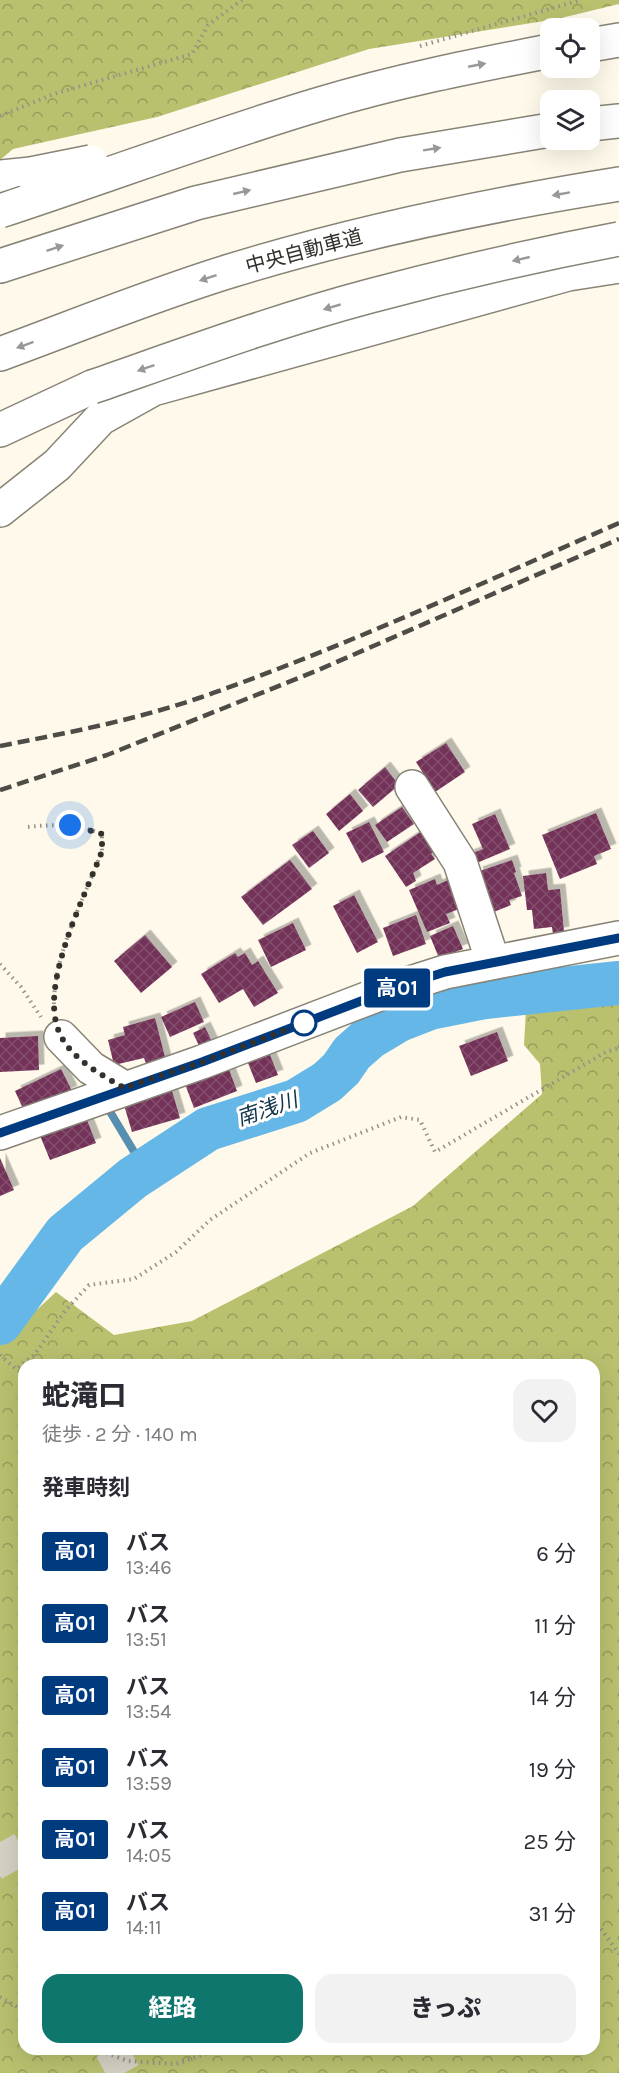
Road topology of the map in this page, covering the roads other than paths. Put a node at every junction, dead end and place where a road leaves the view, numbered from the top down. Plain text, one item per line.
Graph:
1 (619, 40) edge
2 (600, 43) edge
3 (540, 52) edge
4 (419, 62) junction
5 (619, 121) edge
6 (600, 123) edge
7 (540, 132) edge
8 (16, 175) edge
9 (619, 184) edge
10 (0, 211) edge
11 (619, 239) edge
12 (619, 266) edge
13 (0, 267) edge
14 (0, 354) edge
15 (92, 387) junction
16 (0, 414) edge
17 (0, 430) edge
18 (0, 510) edge
19 (412, 787) dead end
20 (619, 938) edge
21 (493, 962) junction
22 (61, 1037) road end
23 (124, 1088) junction
24 (0, 1133) edge

1 - 2 main road
4 -> 3 main road, bridge
4 - 8 main road, bridge
4 - 10 main road, bridge
5 - 6 main road
13 -> 7 main road
9 -> 14 main road, 中央自動車道
11 -> 15 main road, bridge
12 - 18 main road
15 - 16 main road
15 - 17 main road
19 - 21 main road
20 - 21 main road
21 - 23 main road
22 - 23 main road
23 - 24 main road

